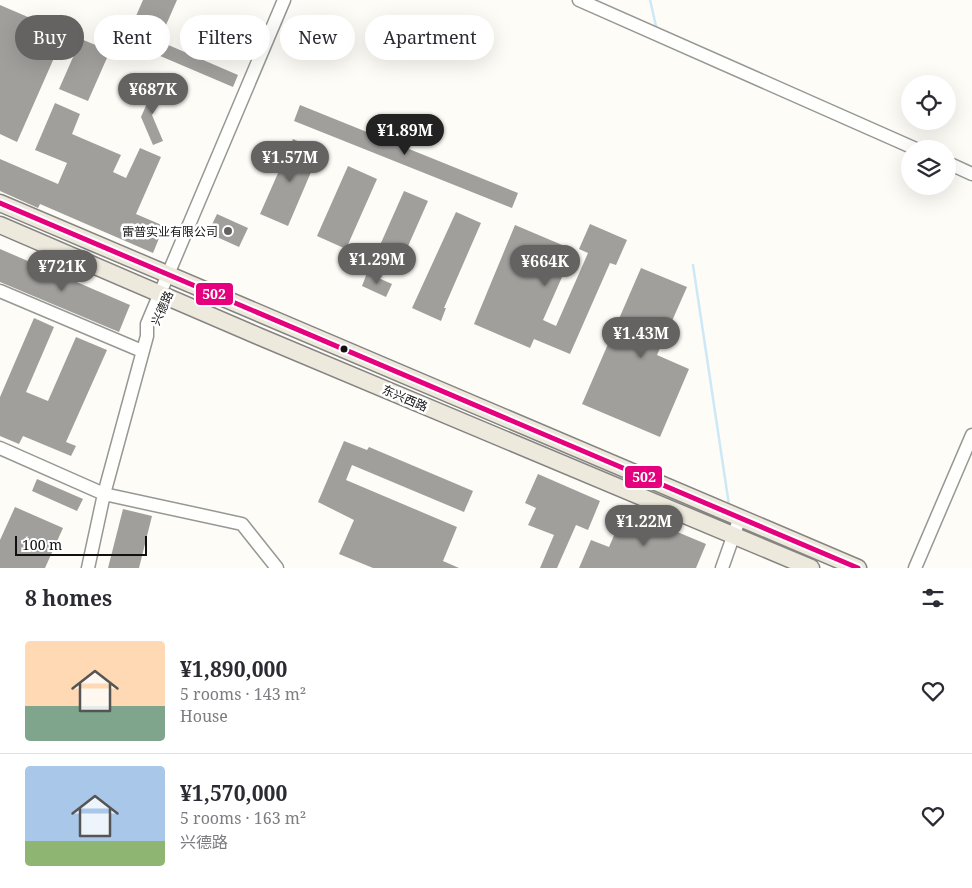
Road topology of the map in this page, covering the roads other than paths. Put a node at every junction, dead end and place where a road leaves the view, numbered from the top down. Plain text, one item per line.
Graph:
1 (284, 0) edge
2 (293, 0) edge
3 (579, 0) edge
4 (901, 142) edge
5 (956, 167) edge
6 (972, 174) edge
7 (0, 203) edge
8 (0, 225) edge
9 (172, 276) junction
10 (0, 291) edge
11 (164, 295) junction
12 (142, 351) junction
13 (972, 435) edge
14 (0, 448) edge
15 (104, 494) junction
16 (742, 518) junction
17 (734, 535) junction
18 (88, 568) edge
19 (276, 568) edge
20 (722, 568) edge
21 (811, 568) edge
22 (858, 568) edge
23 (915, 568) edge

1 - 9 street, 兴德路
2 - 9 street, 兴德路
3 - 4 street
5 - 6 street
7 - 9 main road, 东兴西路
8 - 11 main road, 东兴西路
9 - 11 street, 兴德路
9 - 16 main road, 东兴西路
10 - 12 street
11 - 12 street, 兴德路
11 - 17 main road, 东兴西路
12 - 15 street, 兴德路
13 - 23 street
14 - 15 street
15 - 18 street, 兴德路
15 - 19 street
16 - 17 street
16 - 22 main road, 东兴西路
17 - 20 street
17 - 21 main road, 东兴西路

